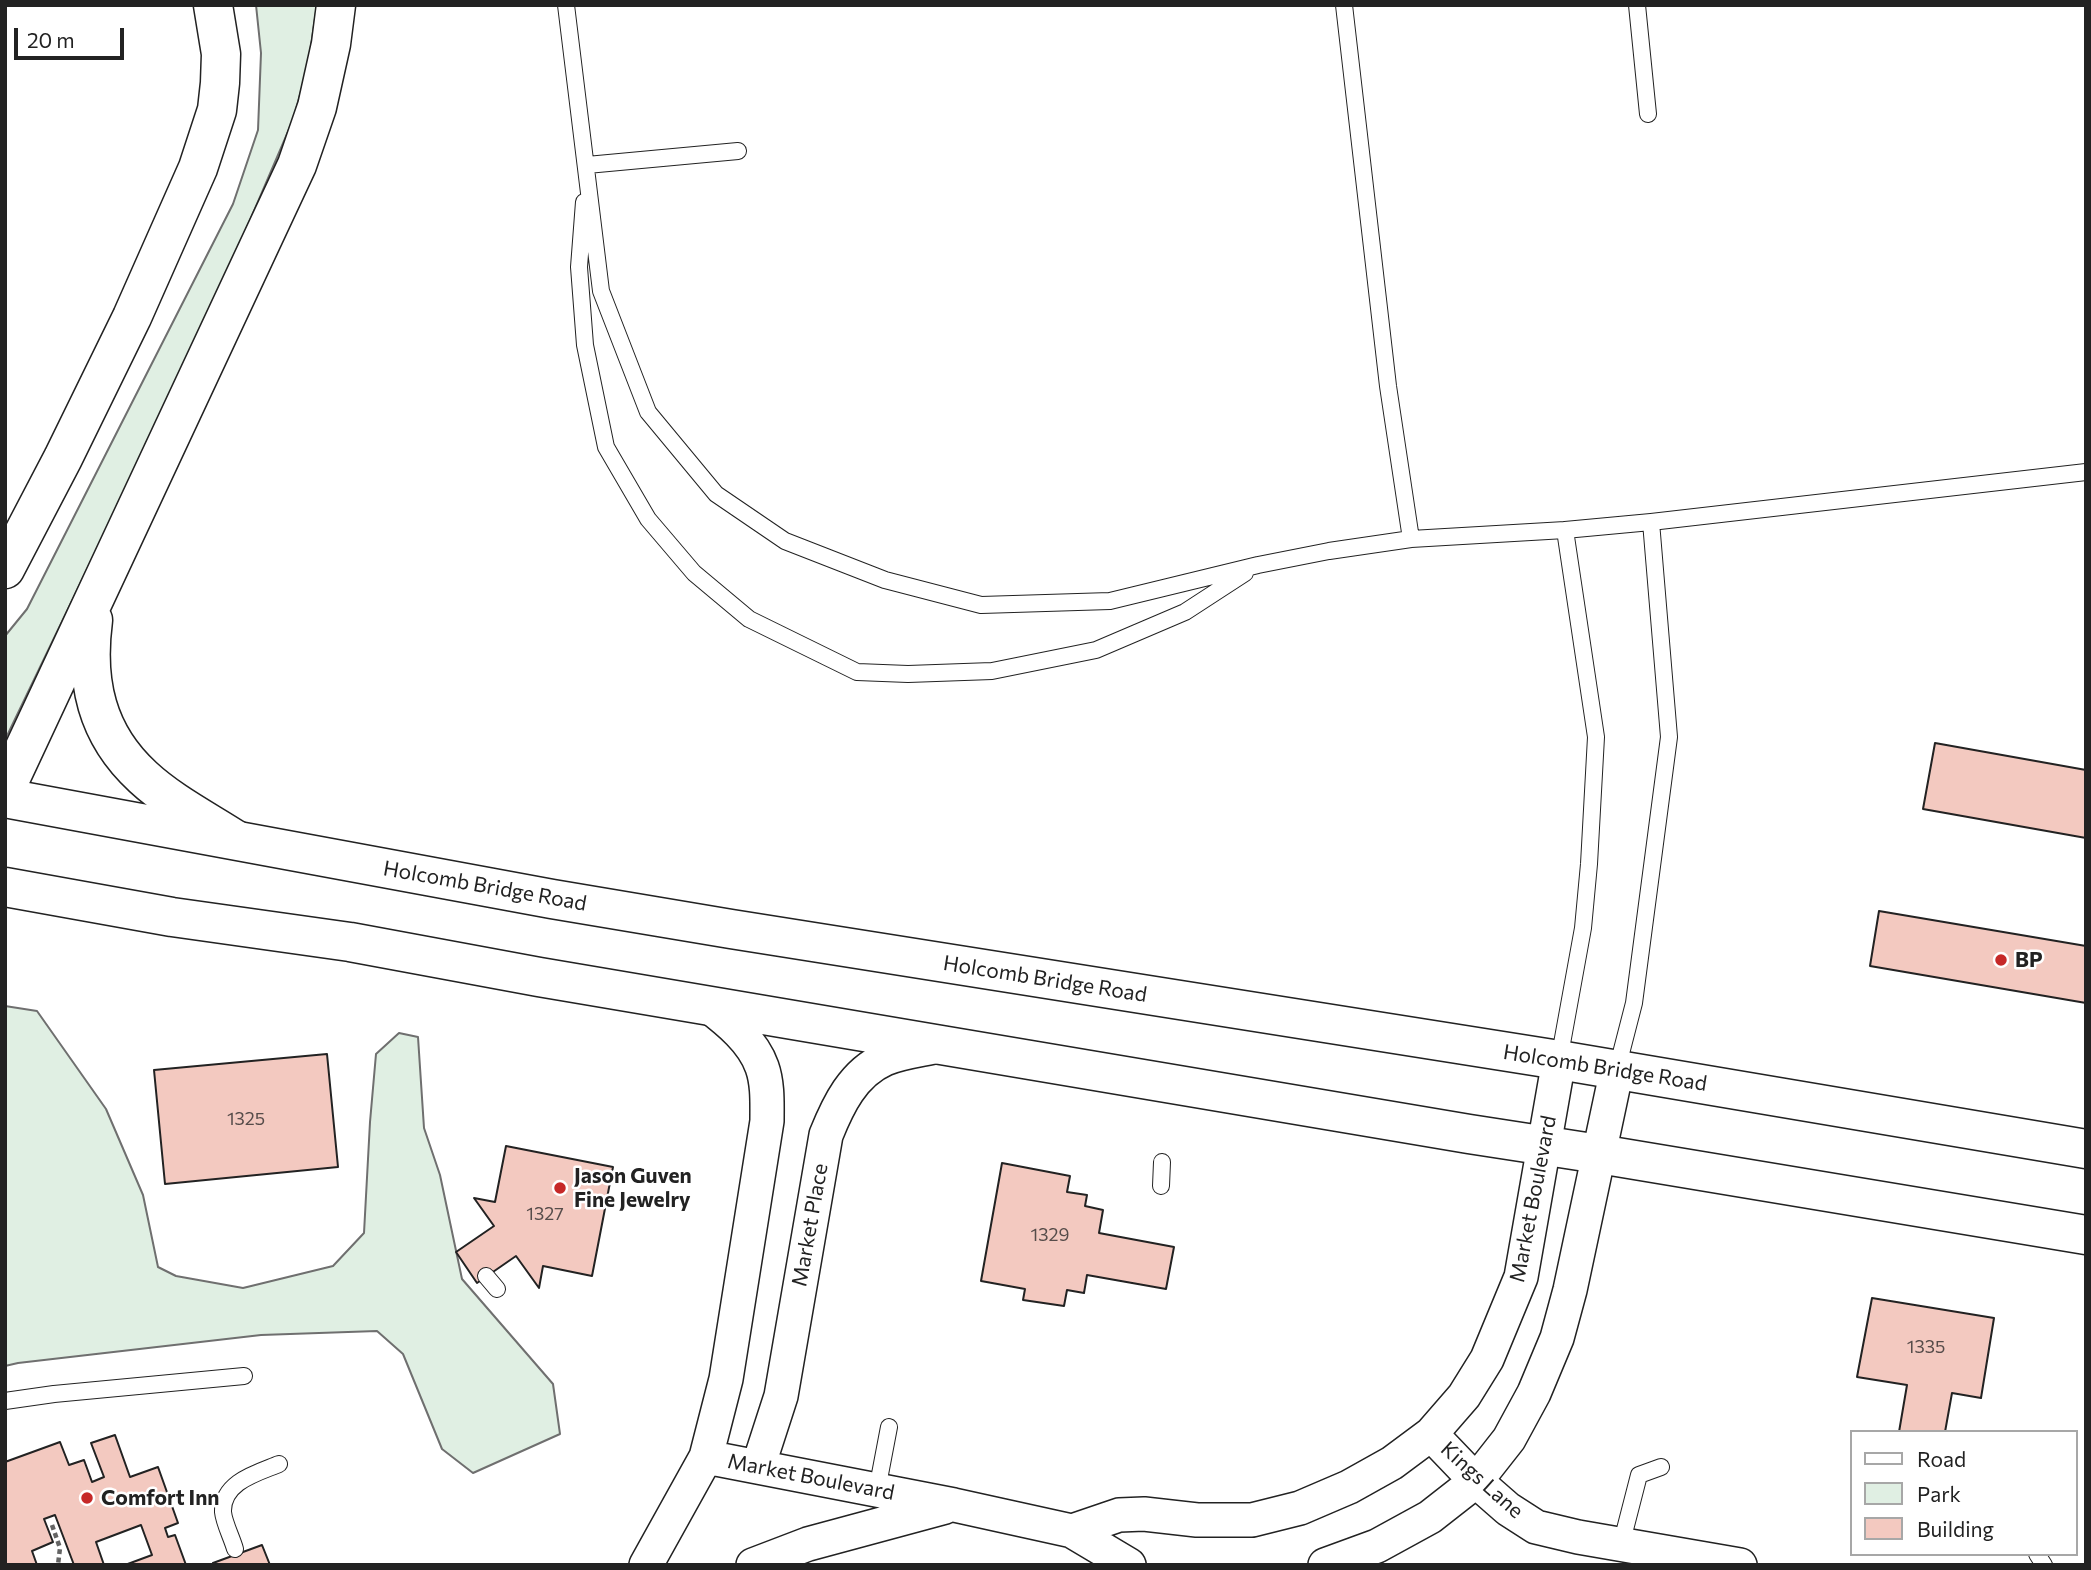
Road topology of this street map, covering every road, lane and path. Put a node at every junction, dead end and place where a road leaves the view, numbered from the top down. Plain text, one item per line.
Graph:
1 (213, 5) edge
2 (336, 5) edge
3 (566, 5) edge
4 (1344, 5) edge
5 (1637, 5) edge
6 (1648, 114) dead end
7 (738, 151) dead end
8 (587, 165) junction
9 (2086, 472) edge
10 (1651, 522) junction
11 (1565, 530) junction
12 (1411, 539) junction
13 (1258, 565) junction
14 (5, 569) edge
15 (105, 574) junction
16 (5, 790) edge
17 (5, 798) edge
18 (236, 840) junction
19 (5, 887) edge
20 (707, 1005) junction
21 (941, 1045) junction
22 (1559, 1060) junction
23 (1617, 1069) junction
24 (1544, 1145) junction
25 (2086, 1149) edge
26 (1599, 1154) junction
27 (1162, 1162) dead end
28 (1161, 1186) dead end
29 (2086, 1235) edge
30 (244, 1376) dead end
31 (5, 1401) edge
32 (889, 1427) dead end
33 (1431, 1434) junction
34 (706, 1457) junction
35 (279, 1464) dead end
36 (758, 1467) junction
37 (1661, 1467) dead end
38 (1476, 1481) junction
39 (877, 1490) junction
40 (954, 1504) junction
41 (52, 1525) dead end
42 (1072, 1531) junction
43 (1621, 1545) junction
44 (235, 1549) dead end
45 (58, 1565) edge
46 (646, 1565) edge
47 (753, 1565) edge
48 (1129, 1565) edge
49 (1325, 1565) edge
50 (1740, 1565) edge

1 - 14 main road
2 - 15 main road
3 - 8 lane
4 - 12 lane
5 - 6 lane
7 - 8 lane
8 - 13 lane
8 - 13 lane
9 - 10 lane
10 - 11 lane
10 - 23 lane
11 - 12 lane
11 - 22 lane
12 - 13 lane
15 - 16 main road
15 - 18 main road
17 - 18 main road, Holcomb Bridge Road
18 - 22 main road, Holcomb Bridge Road
19 - 20 main road
20 - 21 main road
20 - 34 street
21 - 24 main road
21 - 36 street, Market Place
22 - 23 main road, Holcomb Bridge Road
22 - 24 street, Market Boulevard
23 - 25 main road, Holcomb Bridge Road
23 - 26 street
24 - 26 main road
24 - 33 street, Market Boulevard
26 - 29 main road
26 - 38 street
27 - 28 lane
30 - 31 lane
32 - 39 lane
33 - 38 street, Kings Lane
33 - 42 street, Market Boulevard
34 - 36 street, Market Boulevard
34 - 46 street, Market Boulevard
35 - 44 lane
36 - 39 street, Market Boulevard
37 - 43 lane
38 - 43 street, Kings Lane
38 - 49 street
39 - 40 street, Market Boulevard
40 - 42 street, Market Boulevard
40 - 47 street, Market Boulevard
41 - 45 path
42 - 48 street, Market Boulevard
43 - 50 street, Kings Lane

